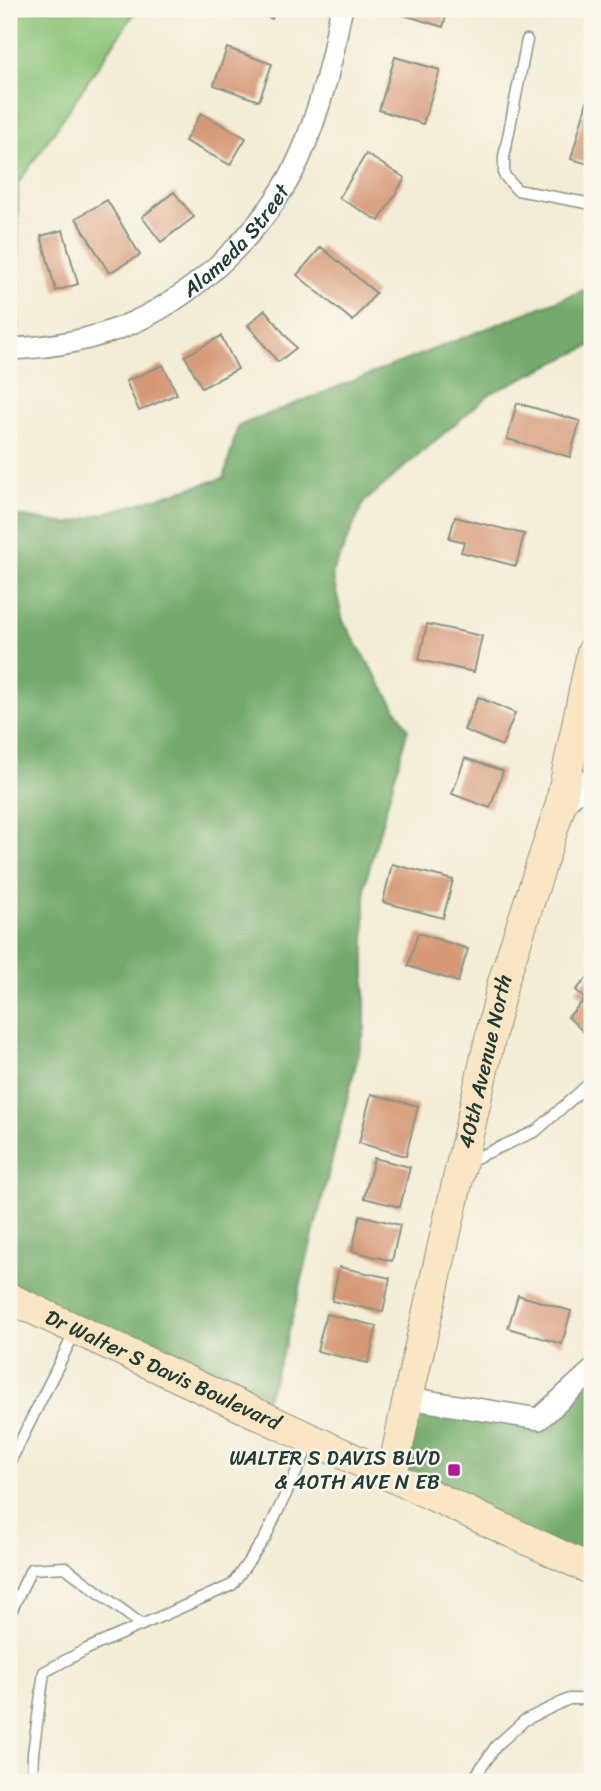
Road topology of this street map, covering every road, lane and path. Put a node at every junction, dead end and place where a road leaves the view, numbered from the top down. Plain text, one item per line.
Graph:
1 (342, 9) edge
2 (527, 40) dead end
3 (592, 204) edge
4 (9, 349) edge
5 (592, 652) edge
6 (592, 778) edge
7 (560, 807) junction
8 (592, 1081) edge
9 (461, 1165) junction
10 (9, 1298) edge
11 (76, 1329) junction
12 (592, 1371) edge
13 (408, 1398) junction
14 (312, 1438) junction
15 (9, 1464) edge
16 (392, 1475) junction
17 (592, 1570) edge
18 (9, 1616) edge
19 (142, 1625) junction
20 (592, 1699) edge
21 (477, 1774) dead end
22 (32, 1782) edge

1 - 4 street, Alameda Street
2 - 3 lane
5 - 7 street, 40th Avenue North
6 - 7 street
7 - 9 street, 40th Avenue North
8 - 9 lane
9 - 13 street, 40th Avenue North
10 - 11 street, Dr Walter S Davis Boulevard
11 - 14 street, Dr Walter S Davis Boulevard
11 - 15 lane
12 - 13 street
13 - 16 street, 40th Avenue North
14 - 16 street, Dr Walter S Davis Boulevard
14 - 19 lane
16 - 17 street, Dr Walter S Davis Boulevard
18 - 19 lane
19 - 22 lane
20 - 21 lane

